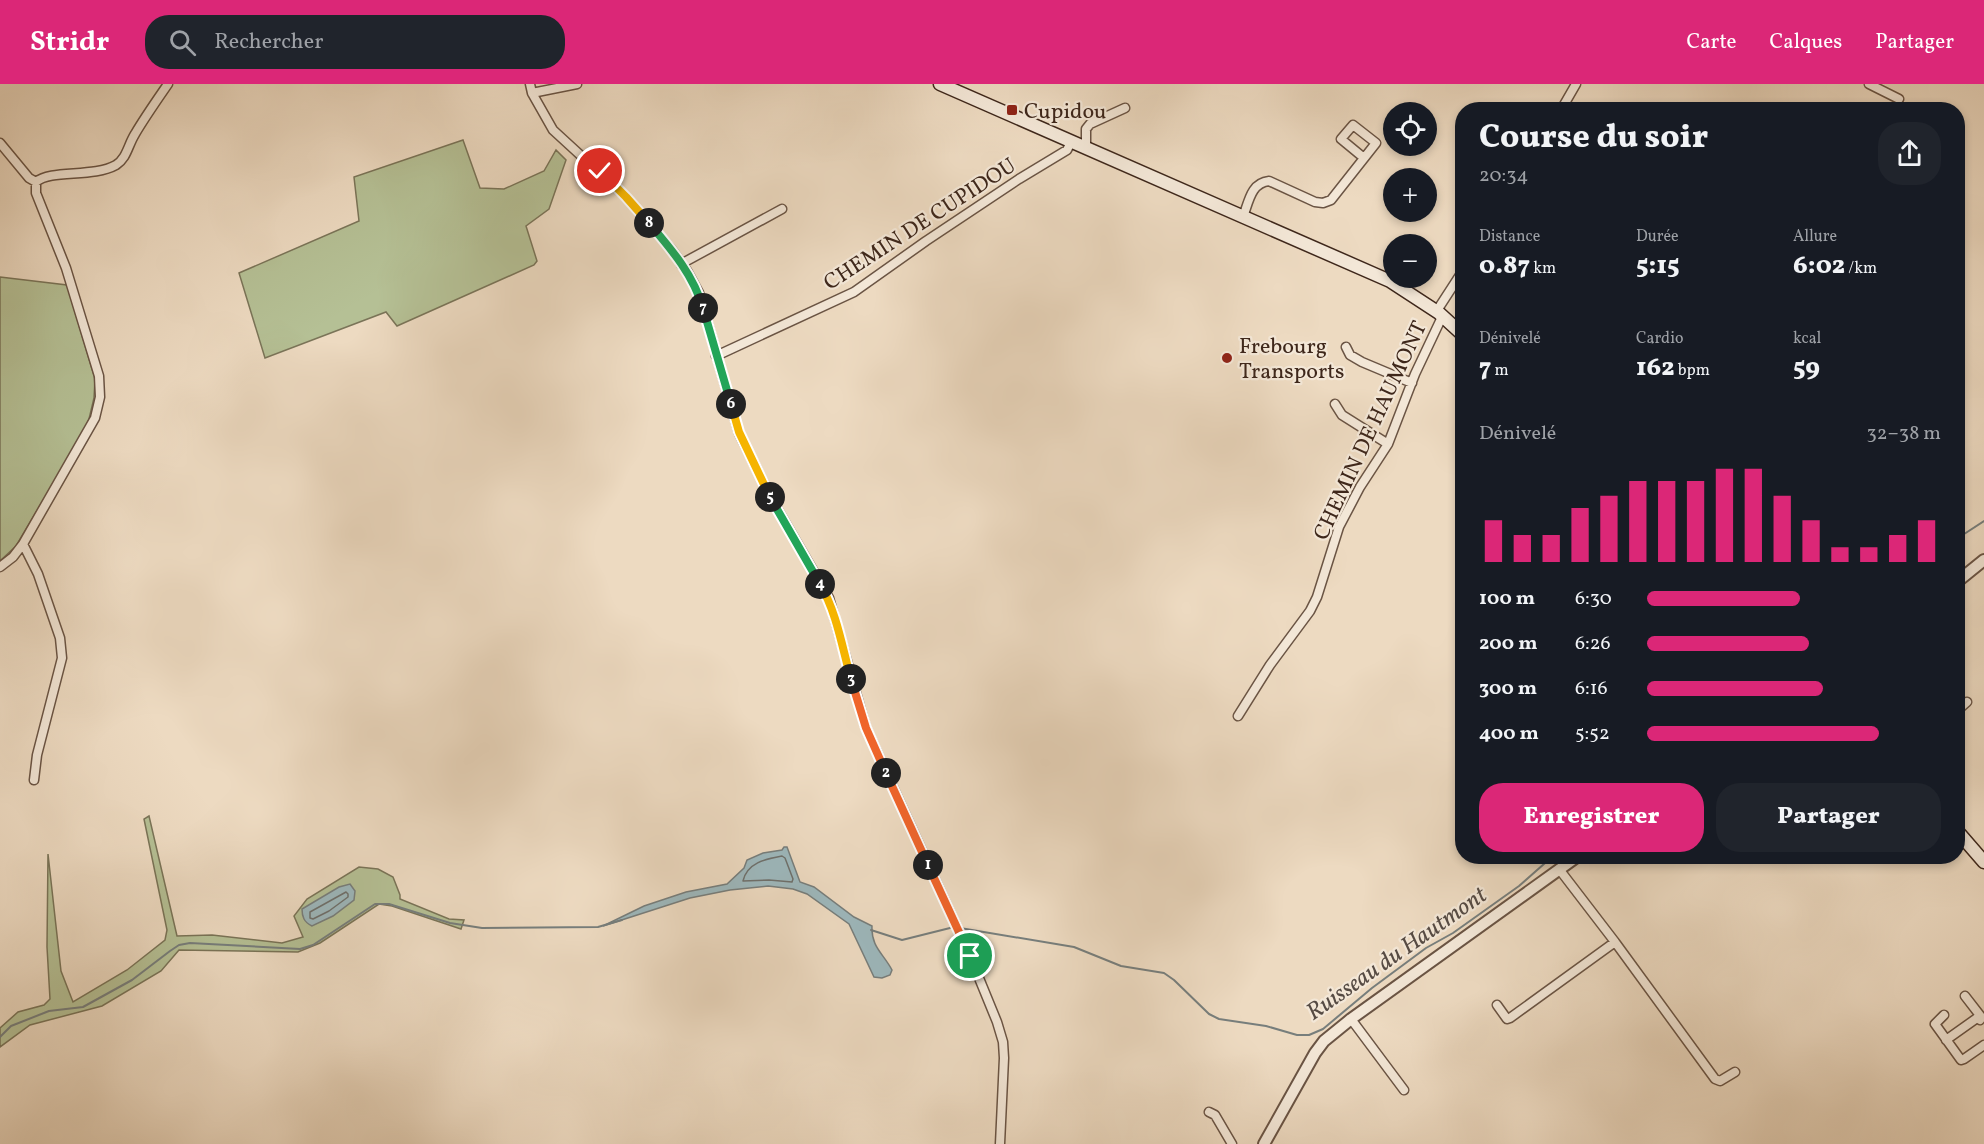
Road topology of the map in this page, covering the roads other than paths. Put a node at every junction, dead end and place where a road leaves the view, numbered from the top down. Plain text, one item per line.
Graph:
1 (168, 84) edge
2 (577, 84) edge
3 (940, 84) edge
4 (1576, 84) edge
5 (1869, 84) edge
6 (531, 88) edge
7 (1899, 99) dead end
8 (1566, 102) edge
9 (1125, 108) dead end
10 (0, 142) edge
11 (1071, 142) junction
12 (1086, 148) junction
13 (1364, 158) dead end
14 (36, 182) junction
15 (782, 209) dead end
16 (1243, 216) junction
17 (681, 264) junction
18 (1455, 283) edge
19 (1439, 313) junction
20 (1455, 328) edge
21 (1346, 347) dead end
22 (716, 356) junction
23 (1412, 384) junction
24 (1335, 404) dead end
25 (1388, 444) junction
26 (23, 544) junction
27 (1984, 560) edge
28 (0, 567) edge
29 (1965, 575) edge
30 (1238, 716) dead end
31 (34, 780) dead end
32 (1965, 840) edge
33 (1984, 862) edge
34 (1566, 864) edge
35 (1559, 869) junction
36 (1615, 942) junction
37 (1965, 996) dead end
38 (1497, 1005) dead end
39 (1944, 1015) dead end
40 (1351, 1019) junction
41 (1982, 1020) edge
42 (1946, 1040) junction
43 (1984, 1045) edge
44 (1735, 1072) dead end
45 (1404, 1090) dead end
46 (1209, 1112) dead end
47 (1000, 1144) edge
48 (1232, 1144) edge
49 (1264, 1144) edge

1 - 14 street
2 - 6 street
3 - 11 main road
4 - 8 street
5 - 7 street
6 - 17 street
9 - 12 street
10 - 14 street
11 - 12 main road
11 - 22 street, CHEMIN DE CUPIDOU
12 - 16 main road
13 - 16 street
14 - 26 street
15 - 17 street
16 - 19 main road
17 - 22 street
18 - 19 street, CHEMIN DE HAUMONT
19 - 20 main road
19 - 23 street, CHEMIN DE HAUMONT
21 - 23 street
22 - 47 street
23 - 25 street, CHEMIN DE HAUMONT
24 - 25 street
25 - 30 street, CHEMIN DE HAUMONT
26 - 28 street
26 - 31 street
27 - 29 street
32 - 33 main road
34 - 35 street
35 - 36 street
35 - 40 street
36 - 38 street
36 - 44 street
37 - 41 street
39 - 42 street
40 - 45 street
40 - 49 street
41 - 42 street
42 - 43 street
46 - 48 street

